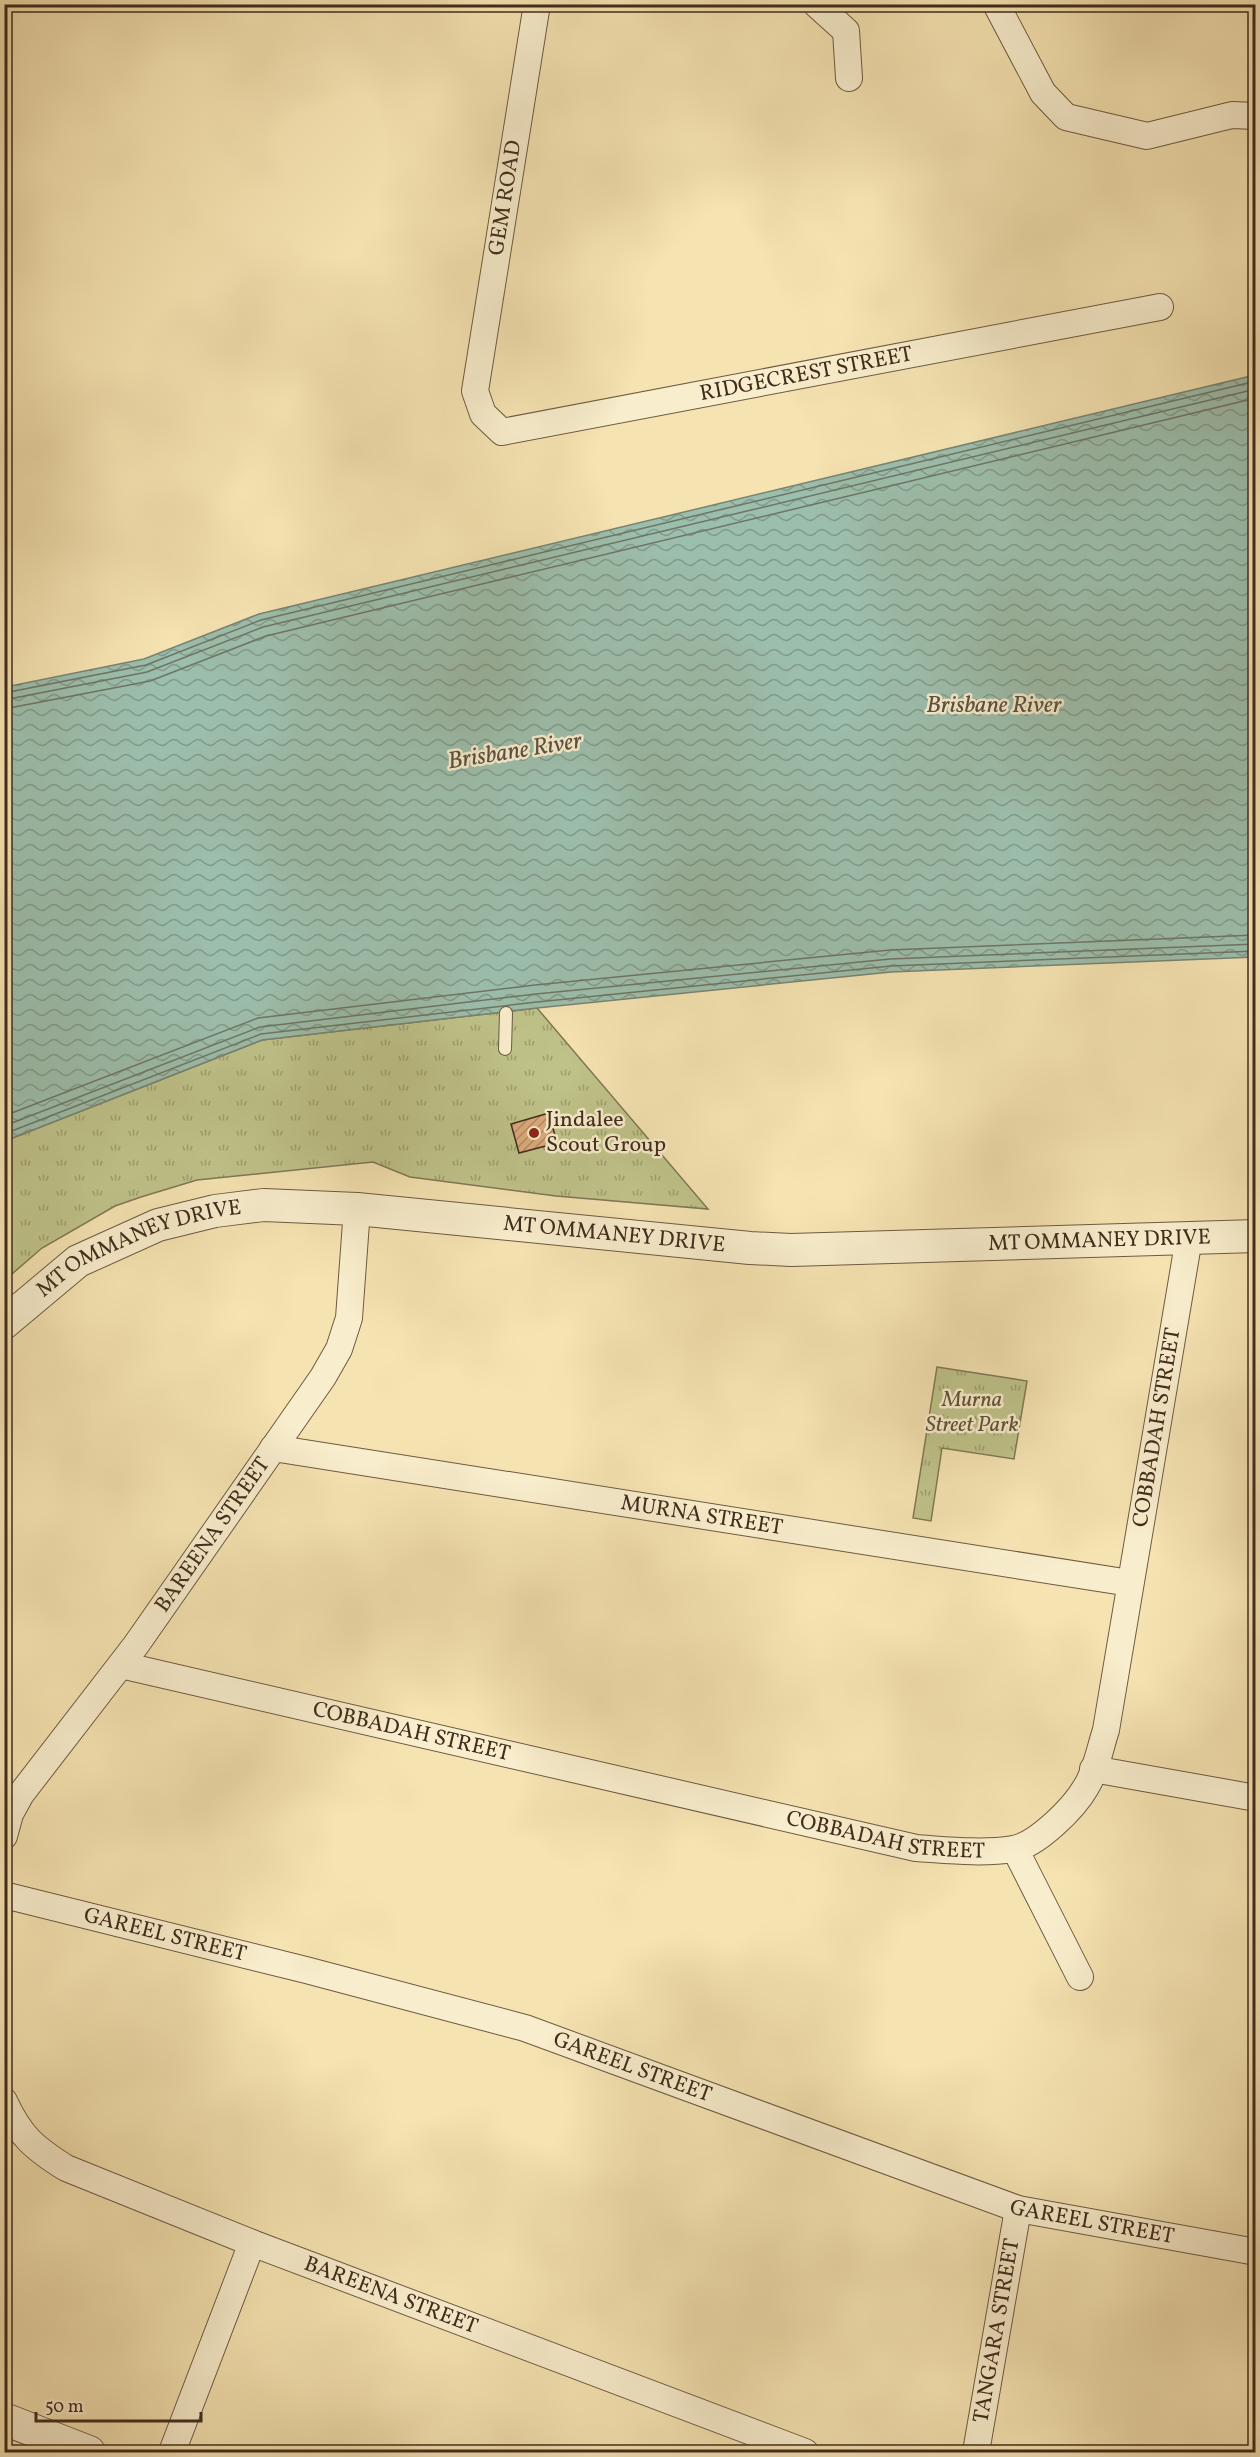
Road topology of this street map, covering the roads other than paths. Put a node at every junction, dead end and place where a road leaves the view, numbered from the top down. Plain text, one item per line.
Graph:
1 (537, 4) edge
2 (816, 4) edge
3 (996, 4) edge
4 (849, 78) dead end
5 (1256, 116) edge
6 (1160, 307) dead end
7 (475, 391) joint
8 (506, 1013) dead end
9 (505, 1049) dead end
10 (357, 1209) junction
11 (1256, 1236) edge
12 (1190, 1238) junction
13 (4, 1323) edge
14 (273, 1448) junction
15 (1130, 1583) junction
16 (121, 1665) junction
17 (1093, 1769) junction
18 (13, 1789) edge
19 (1256, 1798) edge
20 (4, 1836) edge
21 (1015, 1849) junction
22 (4, 1895) edge
23 (1080, 1977) dead end
24 (4, 2101) edge
25 (1018, 2209) junction
26 (252, 2243) junction
27 (1256, 2252) edge
28 (4, 2419) edge
29 (89, 2452) edge
30 (172, 2452) edge
31 (805, 2452) edge
32 (976, 2452) edge

1 - 7 street, GEM ROAD
2 - 4 street
3 - 5 street
6 - 7 street, RIDGECREST STREET
8 - 9 lane
10 - 12 street, MT OMMANEY DRIVE
10 - 13 street, MT OMMANEY DRIVE
10 - 14 street, BAREENA STREET
11 - 12 street, MT OMMANEY DRIVE
12 - 15 street, COBBADAH STREET
14 - 15 street, MURNA STREET
14 - 16 street, BAREENA STREET
15 - 17 street, COBBADAH STREET
16 - 18 street, BAREENA STREET
16 - 21 street, COBBADAH STREET
17 - 19 street
17 - 21 street, COBBADAH STREET
18 - 20 street, BAREENA STREET
21 - 23 street
22 - 25 street, GAREEL STREET
24 - 26 street, BAREENA STREET
25 - 27 street, GAREEL STREET
25 - 32 street, TANGARA STREET
26 - 30 street
26 - 31 street, BAREENA STREET
28 - 29 street

